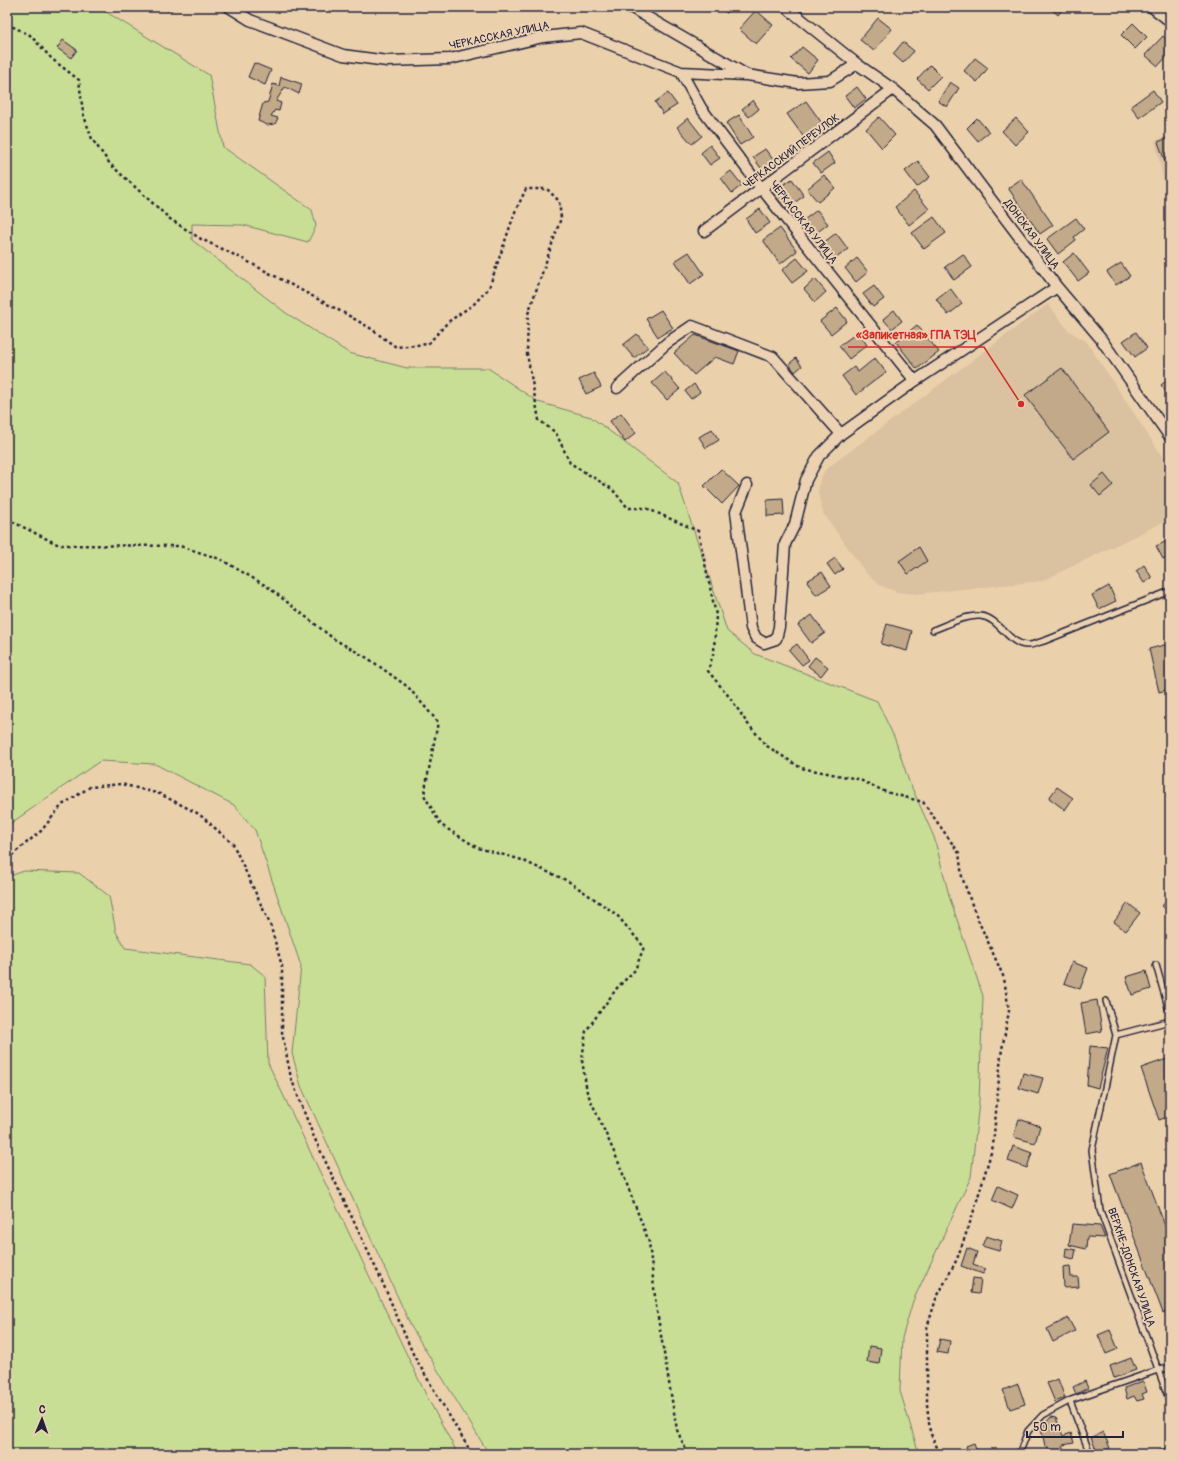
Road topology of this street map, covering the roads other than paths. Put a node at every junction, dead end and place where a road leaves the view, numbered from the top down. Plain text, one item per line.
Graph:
1 (229, 7) edge
2 (630, 7) edge
3 (786, 7) edge
4 (1152, 7) edge
5 (1170, 21) edge
6 (857, 64) junction
7 (681, 72) junction
8 (747, 75) junction
9 (893, 89) junction
10 (762, 189) junction
11 (704, 231) dead end
12 (1057, 287) junction
13 (915, 381) junction
14 (617, 388) dead end
15 (841, 434) junction
16 (1170, 437) edge
17 (746, 485) dead end
18 (1170, 591) edge
19 (933, 630) dead end
20 (1156, 965) dead end
21 (1106, 1001) dead end
22 (1170, 1014) edge
23 (1170, 1021) edge
24 (1116, 1035) junction
25 (1170, 1368) edge
26 (1158, 1370) junction
27 (1070, 1401) junction
28 (1170, 1402) edge
29 (1019, 1454) edge
30 (1090, 1454) edge

1 - 7 street, ЧЕРКАССКАЯ УЛИЦА
2 - 8 street
3 - 6 street, ДОНСКАЯ УЛИЦА
4 - 5 street
6 - 8 street
6 - 9 street, ДОНСКАЯ УЛИЦА
7 - 8 street, ЧЕРКАССКАЯ УЛИЦА
7 - 10 street, ЧЕРКАССКАЯ УЛИЦА
9 - 10 street, ЧЕРКАССКИЙ ПЕРЕУЛОК
9 - 12 street, ДОНСКАЯ УЛИЦА
10 - 11 street, ЧЕРКАССКИЙ ПЕРЕУЛОК
10 - 13 street, ЧЕРКАССКАЯ УЛИЦА
12 - 13 street
12 - 16 street, ДОНСКАЯ УЛИЦА
13 - 15 street
14 - 15 street
15 - 17 street
18 - 19 lane
20 - 22 lane
21 - 24 lane
23 - 24 lane
24 - 26 lane, ВЕРХНЕ-ДОНСКАЯ УЛИЦА
25 - 26 lane
26 - 27 lane
26 - 28 lane, ВЕРХНЕ-ДОНСКАЯ УЛИЦА
27 - 29 lane
27 - 30 lane

